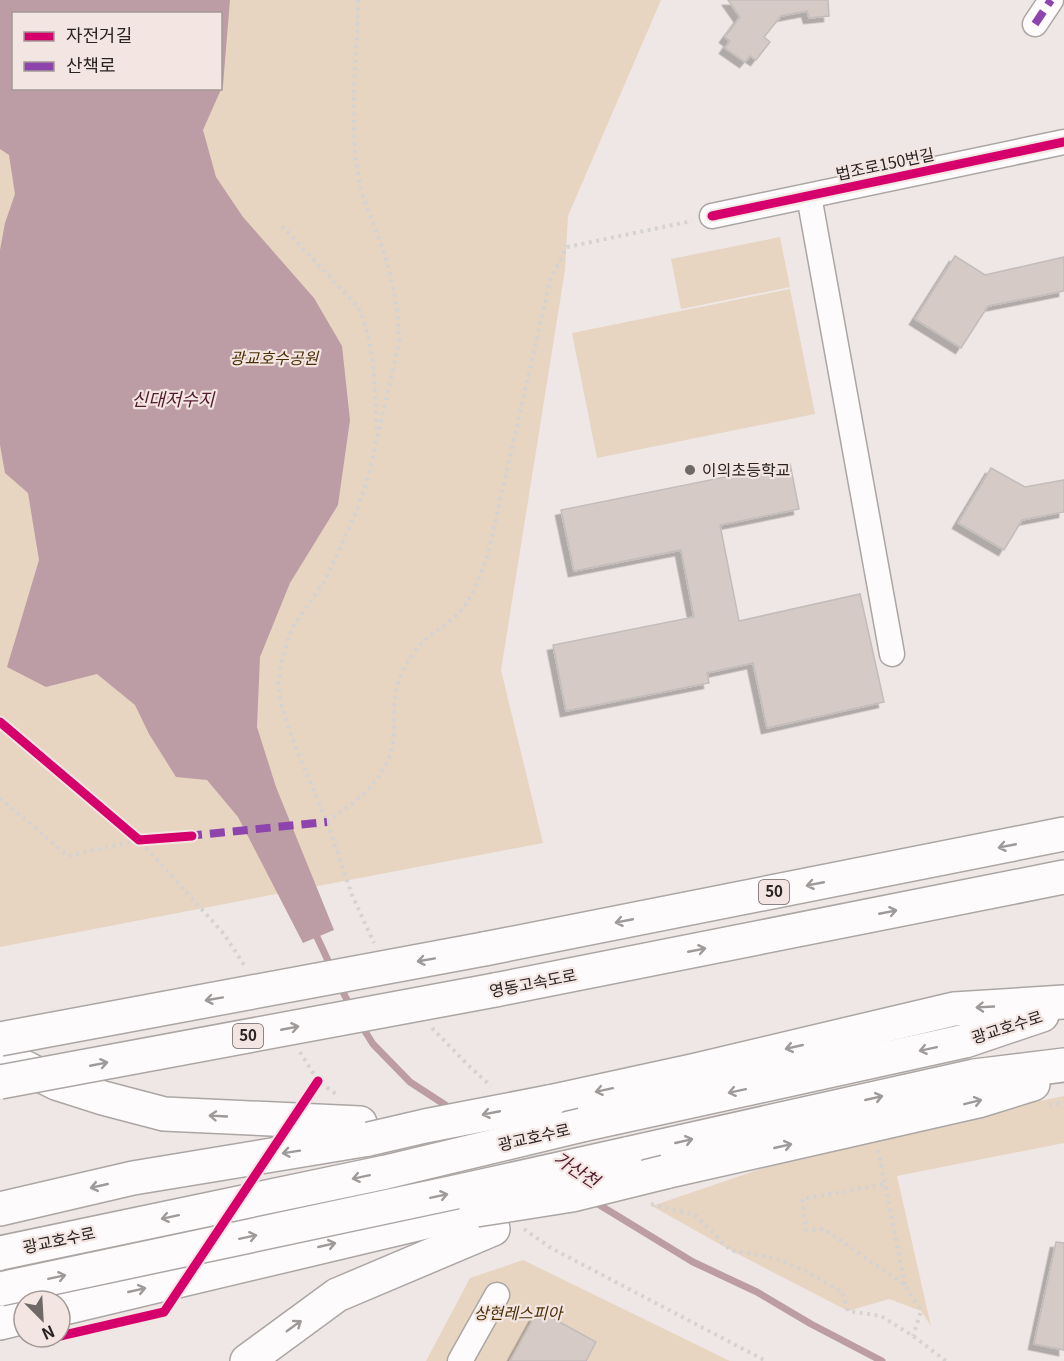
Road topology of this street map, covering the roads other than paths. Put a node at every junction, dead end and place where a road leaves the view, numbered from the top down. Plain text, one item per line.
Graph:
1 (1051, 0) edge
2 (1035, 24) dead end
3 (1064, 142) edge
4 (809, 196) junction
5 (712, 216) road end
6 (892, 654) dead end
7 (1064, 834) edge
8 (1064, 877) edge
9 (1064, 1002) edge
10 (1064, 1008) edge
11 (0, 1039) edge
12 (0, 1053) edge
13 (1064, 1065) edge
14 (1064, 1074) edge
15 (0, 1082) edge
16 (365, 1131) junction
17 (0, 1209) edge
18 (485, 1219) junction
19 (0, 1253) edge
20 (0, 1289) edge
21 (497, 1295) dead end
22 (72, 1306) edge
23 (247, 1361) edge
24 (460, 1361) edge

1 - 2 street
3 - 4 street, 법조로150번길
4 - 5 street, 법조로150번길
4 - 6 street
7 -> 11 highway, 50, bridge
15 -> 8 highway, 영동고속도로 / 50, bridge
9 -> 16 highway, bridge
10 -> 19 highway, 광교호수로, bridge
16 -> 12 highway
20 -> 13 highway, bridge
18 -> 14 highway, bridge
16 -> 17 highway
22 -> 18 highway
23 -> 18 highway
21 - 24 street

